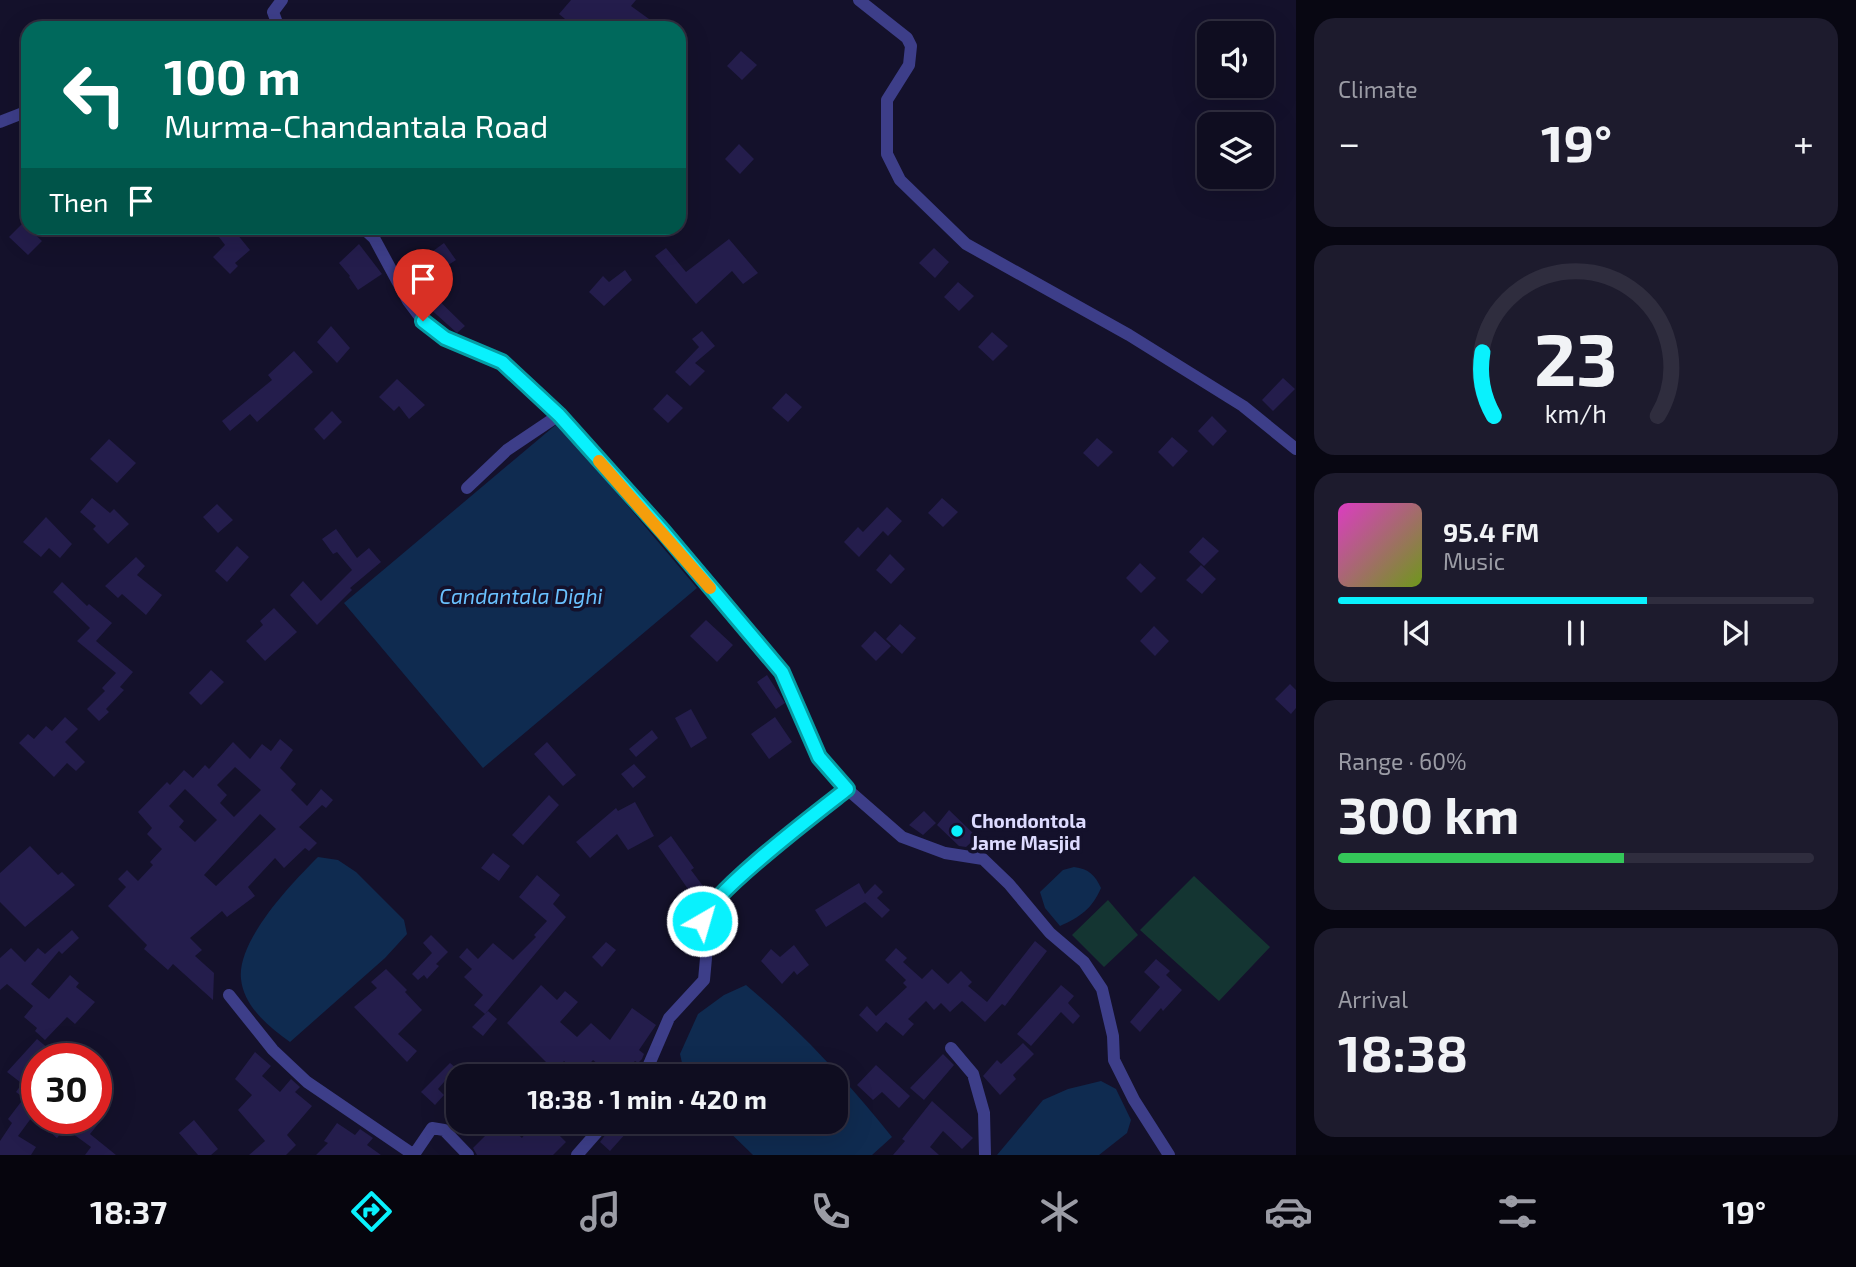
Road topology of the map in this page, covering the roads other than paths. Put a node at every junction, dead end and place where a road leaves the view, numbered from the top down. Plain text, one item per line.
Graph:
1 (282, 0) edge
2 (859, 0) edge
3 (277, 21) edge
4 (21, 114) edge
5 (0, 122) edge
6 (371, 235) edge
7 (559, 415) junction
8 (1296, 449) edge
9 (467, 488) dead end
10 (847, 789) junction
11 (229, 995) dead end
12 (951, 1048) dead end
13 (649, 1064) edge
14 (595, 1134) edge
15 (414, 1154) edge
16 (468, 1155) edge
17 (577, 1155) edge
18 (985, 1155) edge
19 (1169, 1155) edge

1 - 3 street
2 - 8 street
4 - 5 street
6 - 7 street
7 - 9 street
7 - 10 street
10 - 13 street
10 - 19 street
11 - 15 street
12 - 18 street
14 - 17 street
15 - 16 street

